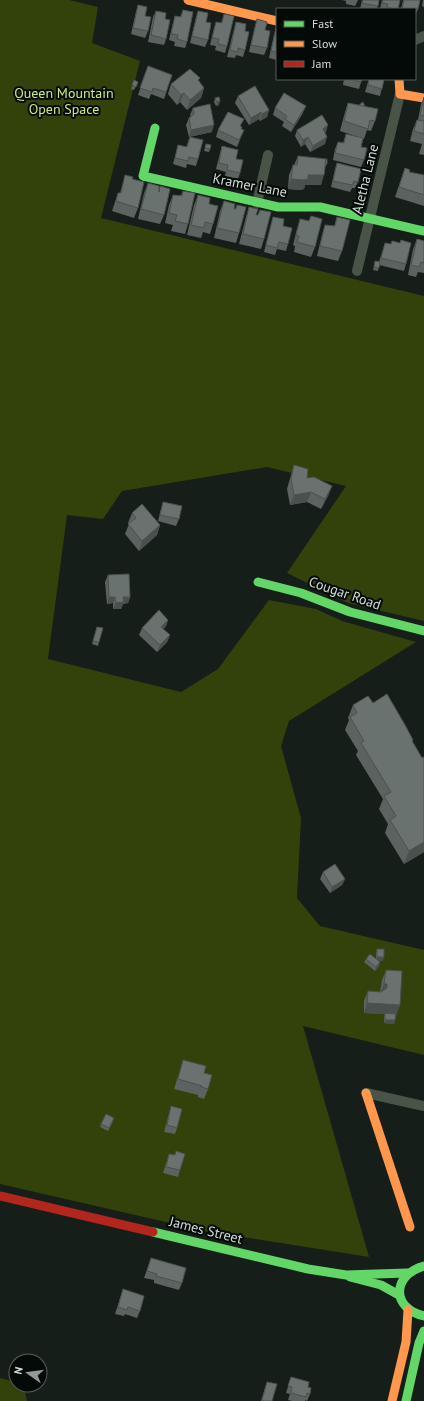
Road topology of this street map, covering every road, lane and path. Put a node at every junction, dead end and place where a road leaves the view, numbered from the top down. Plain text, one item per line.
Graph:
1 (188, 0) edge
2 (276, 21) edge
3 (399, 80) edge
4 (400, 94) junction
5 (424, 98) edge
6 (154, 128) dead end
7 (268, 155) dead end
8 (257, 203) junction
9 (370, 218) junction
10 (424, 231) edge
11 (357, 271) dead end
12 (258, 582) dead end
13 (424, 631) edge
14 (366, 1093) joint
15 (424, 1106) edge
16 (0, 1196) edge
17 (410, 1226) dead end
18 (422, 1264) edge
19 (407, 1273) junction
20 (346, 1275) junction
21 (399, 1295) junction
22 (408, 1310) junction
23 (424, 1316) edge
24 (424, 1331) edge
25 (392, 1401) edge
26 (406, 1401) edge

1 - 2 street
3 - 4 street
4 - 5 street
4 - 9 street, Aletha Lane
6 - 8 street, Kramer Lane
7 - 8 street
8 - 9 street, Kramer Lane
9 - 10 street, Kramer Lane
9 - 11 street, Aletha Lane
12 - 13 street, Cougar Road
14 - 15 street
14 - 17 street
16 - 20 street, James Street
18 - 19 street
19 - 20 street, James Street
19 - 21 street
20 - 21 street
21 - 22 street
22 - 23 street
22 - 25 street
24 - 26 street

